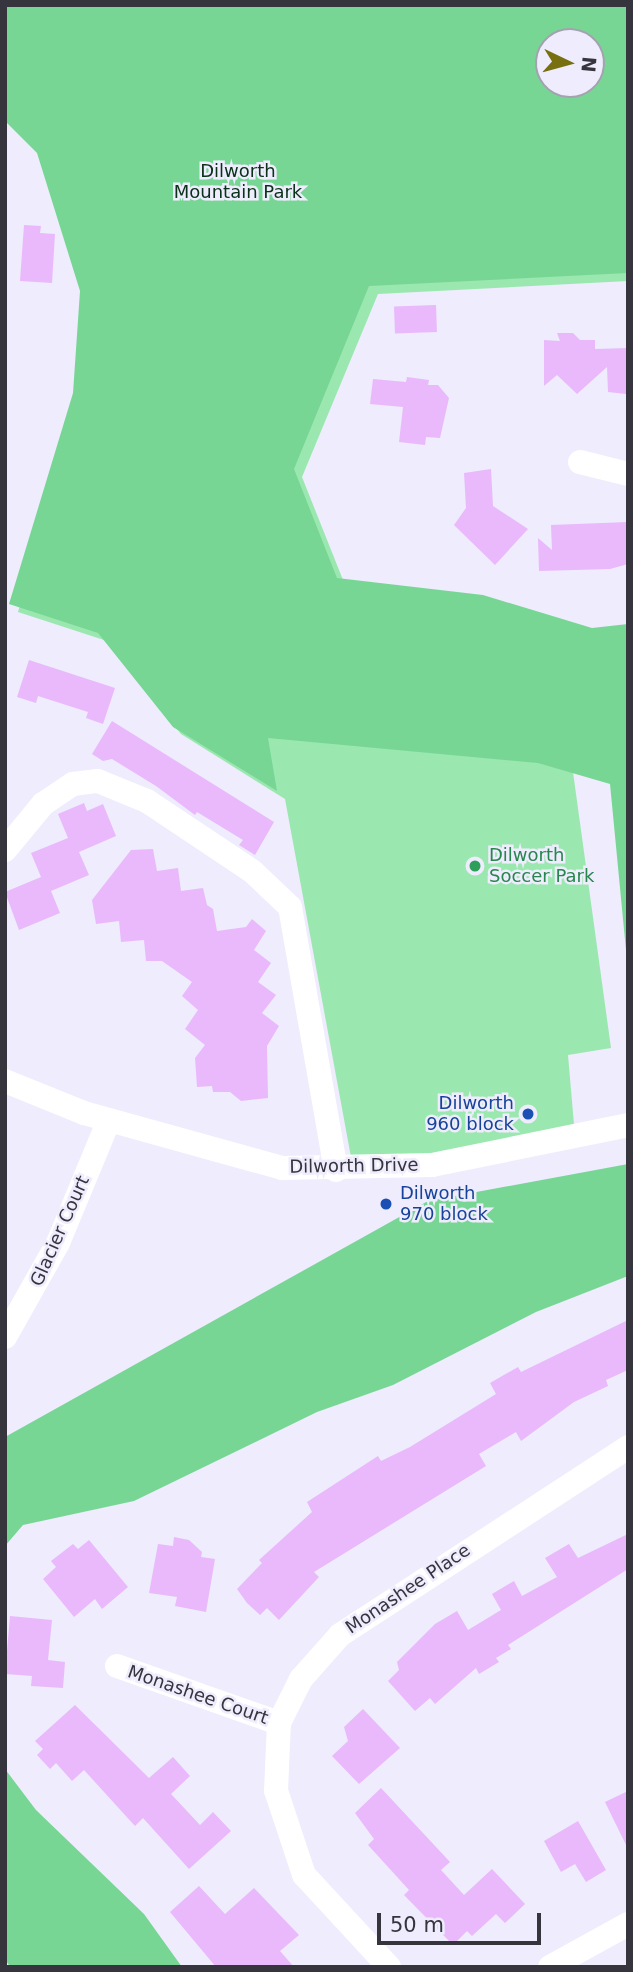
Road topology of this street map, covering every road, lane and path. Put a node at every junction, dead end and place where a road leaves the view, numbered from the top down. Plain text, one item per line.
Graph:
1 (580, 462) dead end
2 (628, 474) edge
3 (5, 850) edge
4 (5, 1081) edge
5 (109, 1120) junction
6 (628, 1125) edge
7 (336, 1170) junction
8 (5, 1337) edge
9 (628, 1447) edge
10 (117, 1666) dead end
11 (279, 1723) junction
12 (628, 1924) edge
13 (389, 1967) edge
14 (550, 1967) edge

1 - 2 street
3 - 7 street
4 - 5 street, Dilworth Drive
5 - 7 street, Dilworth Drive
5 - 8 street, Glacier Court
6 - 7 street, Dilworth Drive
9 - 11 street, Monashee Place
10 - 11 street, Monashee Court
11 - 13 street, Monashee Place
12 - 14 street

